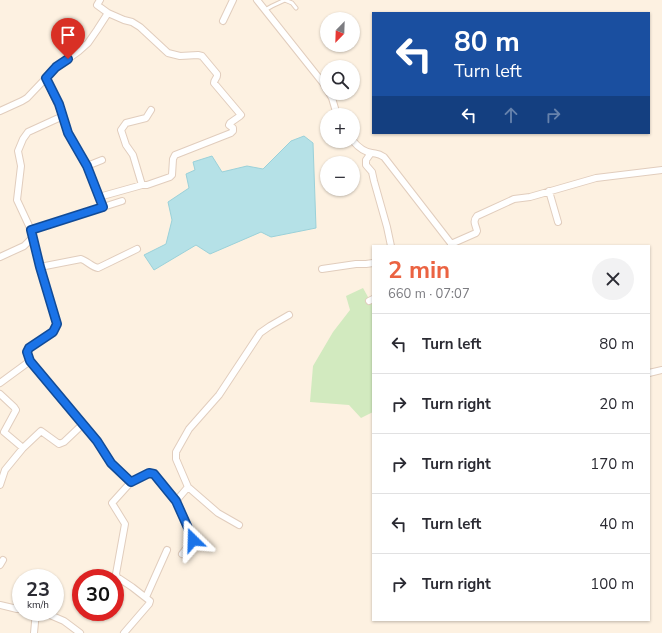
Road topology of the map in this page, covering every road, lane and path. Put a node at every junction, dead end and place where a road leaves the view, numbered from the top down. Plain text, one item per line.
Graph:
1 (90, 0) edge
2 (233, 0) edge
3 (257, 0) edge
4 (98, 2) edge
5 (296, 8) dead end
6 (265, 10) junction
7 (108, 13) junction
8 (223, 21) dead end
9 (46, 78) junction
10 (320, 79) edge
11 (151, 110) dead end
12 (0, 111) edge
13 (63, 116) junction
14 (360, 148) edge
15 (371, 153) junction
16 (102, 160) dead end
17 (87, 166) junction
18 (662, 170) edge
19 (142, 185) junction
20 (550, 191) junction
21 (99, 197) junction
22 (122, 201) dead end
23 (103, 207) junction
24 (558, 222) dead end
25 (31, 230) junction
26 (32, 237) junction
27 (391, 245) edge
28 (452, 245) edge
29 (137, 249) dead end
30 (0, 257) edge
31 (372, 263) edge
32 (40, 267) junction
33 (322, 269) dead end
34 (289, 315) dead end
35 (30, 361) junction
36 (662, 370) edge
37 (650, 373) edge
38 (0, 383) edge
39 (0, 394) edge
40 (83, 424) junction
41 (23, 448) junction
42 (131, 482) junction
43 (0, 484) edge
44 (188, 487) junction
45 (176, 501) junction
46 (239, 525) dead end
47 (167, 550) dead end
48 (182, 554) dead end
49 (146, 597) junction
50 (0, 605) edge
51 (12, 608) edge
52 (35, 621) edge
53 (64, 621) edge
54 (34, 633) edge
55 (80, 633) edge
56 (124, 633) edge

1 - 4 street
2 - 8 street
3 - 6 street
4 - 7 street
5 - 6 lane
6 - 10 street
7 - 9 street
7 - 19 street
9 - 12 street
9 - 13 street
11 - 19 street
13 - 17 street
13 - 25 street
14 - 15 street
15 - 27 street
15 - 28 street
16 - 17 street
17 - 21 street
18 - 20 street
19 - 21 street
20 - 24 street
20 - 28 street
21 - 23 street
22 - 23 street
23 - 25 street
25 - 26 street
26 - 30 street
26 - 32 street
29 - 32 street
31 - 33 street
32 - 35 street
34 - 44 street
35 - 38 street
35 - 40 street
36 - 37 street
39 - 41 street
40 - 41 street
40 - 42 street
41 - 43 street
42 - 45 street
42 - 49 street
44 - 45 street
44 - 46 street
45 - 48 street
47 - 49 street
49 - 56 street
50 - 51 street
52 - 54 street
53 - 55 street

